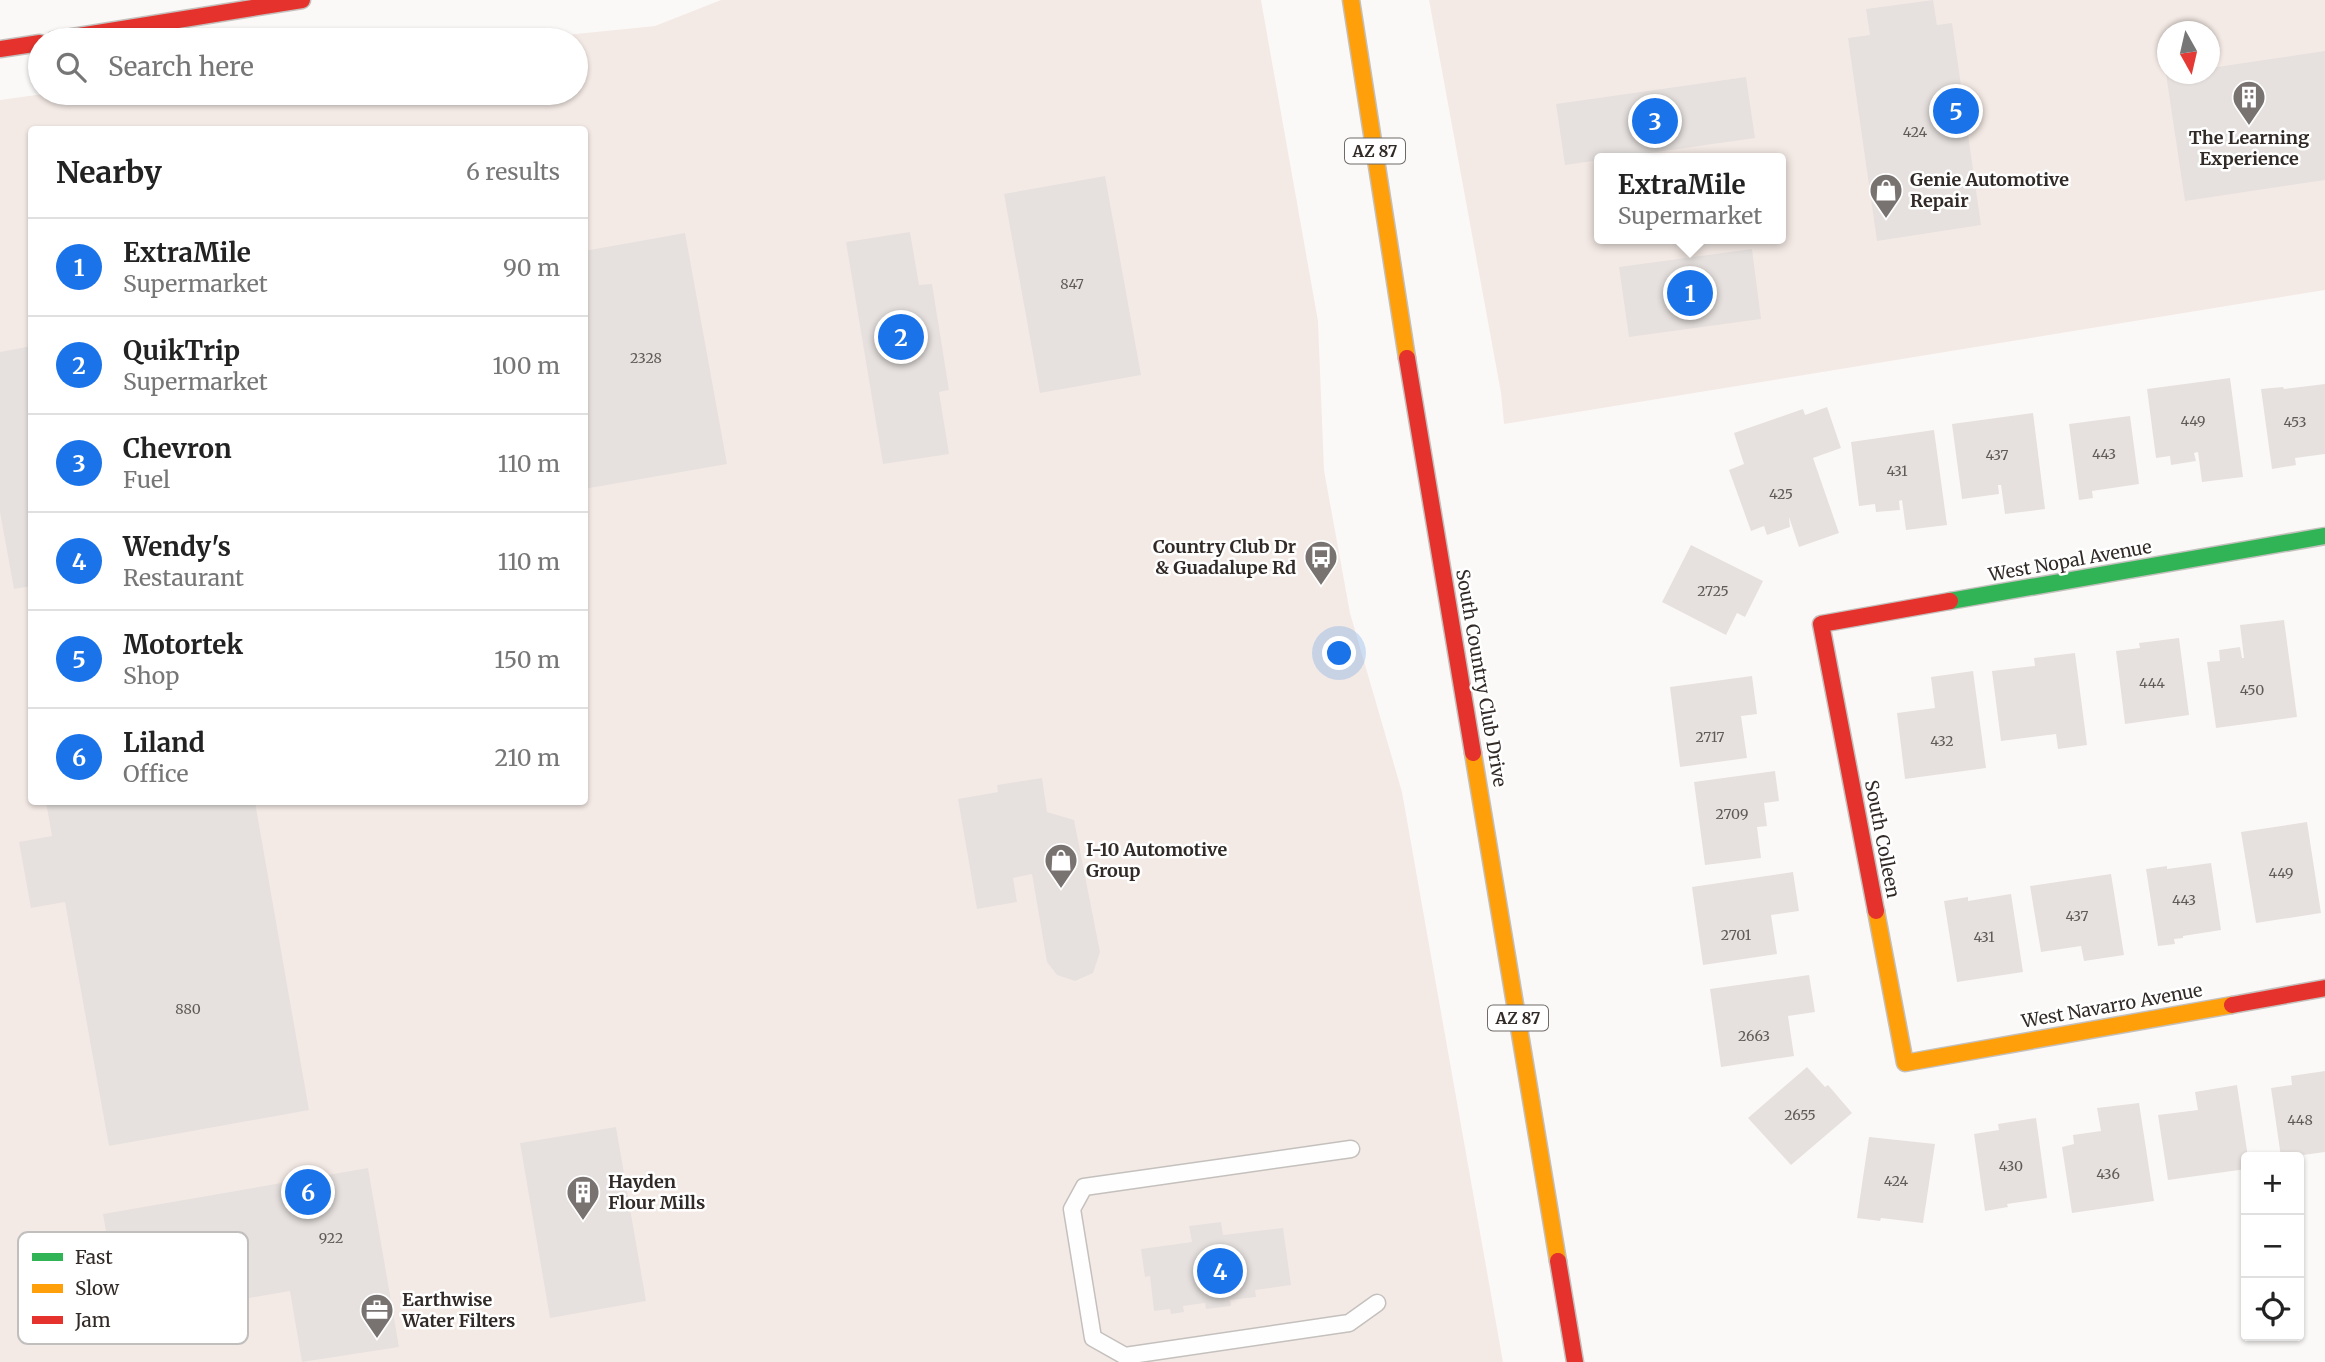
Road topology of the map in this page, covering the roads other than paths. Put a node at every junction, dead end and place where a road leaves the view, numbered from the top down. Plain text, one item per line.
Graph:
1 (302, 0) edge
2 (1351, 0) edge
3 (128, 28) edge
4 (28, 45) edge
5 (0, 49) edge
6 (2325, 536) edge
7 (1821, 624) joint
8 (2325, 988) edge
9 (1905, 1063) joint
10 (1351, 1149) dead end
11 (1377, 1303) dead end
12 (1575, 1362) edge

1 - 3 main road
2 - 12 main road, South Country Club Drive / AZ 87
4 - 5 main road
6 - 7 main road, West Nopal Avenue
7 - 9 main road, South Colleen
8 - 9 main road, West Navarro Avenue
10 - 11 lane

